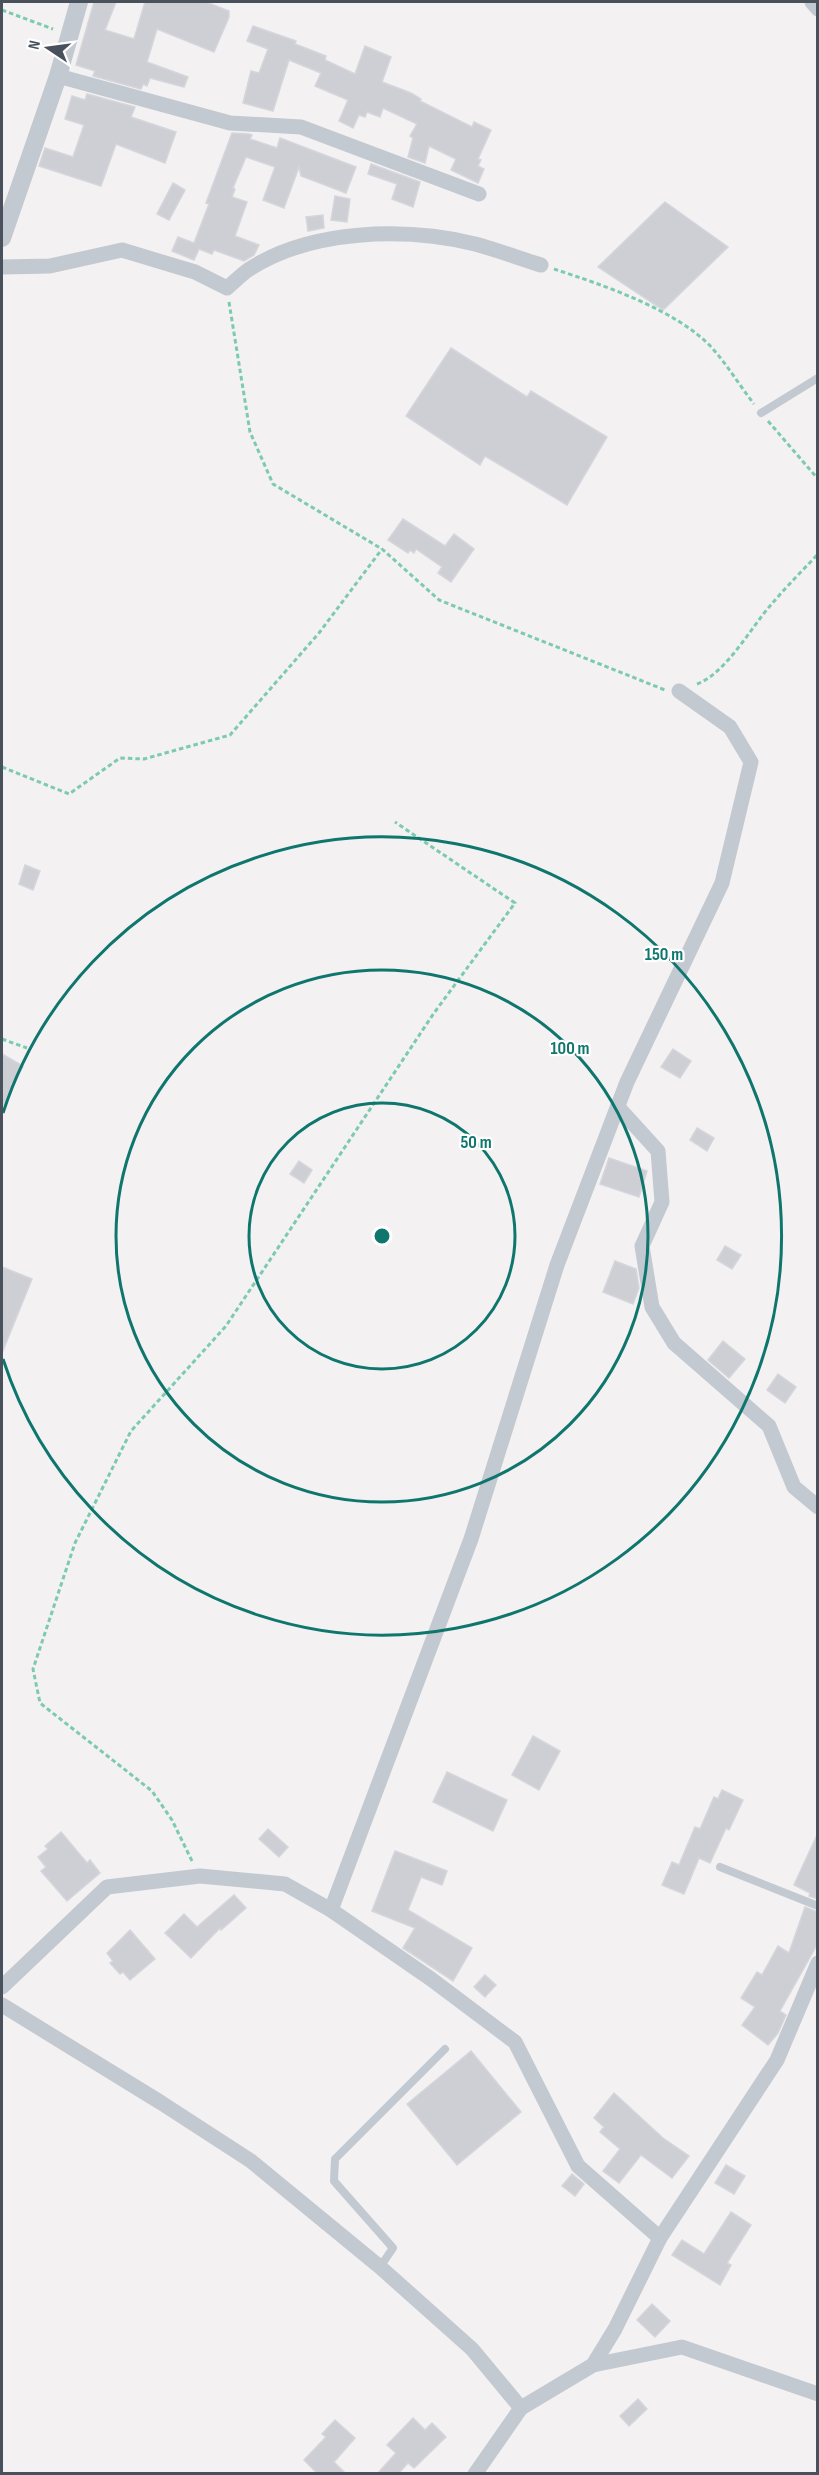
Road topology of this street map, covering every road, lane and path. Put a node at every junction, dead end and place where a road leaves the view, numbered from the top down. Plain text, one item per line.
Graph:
1 (79, 2) edge
2 (812, 2) edge
3 (818, 9) edge
4 (2, 10) edge
5 (69, 34) junction
6 (58, 76) junction
7 (478, 194) dead end
8 (2, 238) edge
9 (541, 265) joint
10 (2, 267) edge
11 (227, 288) junction
12 (818, 378) edge
13 (761, 413) junction
14 (818, 478) edge
15 (381, 549) junction
16 (818, 554) edge
17 (679, 691) junction
18 (2, 767) edge
19 (395, 822) dead end
20 (2, 1039) edge
21 (27, 1048) dead end
22 (618, 1107) junction
23 (818, 1507) edge
24 (720, 1867) dead end
25 (200, 1876) junction
26 (818, 1906) edge
27 (331, 1910) junction
28 (818, 1963) edge
29 (2, 1987) edge
30 (2, 2005) edge
31 (445, 2049) dead end
32 (660, 2238) junction
33 (380, 2267) junction
34 (593, 2365) junction
35 (818, 2394) edge
36 (521, 2408) junction
37 (475, 2474) edge

1 - 5 street
2 - 3 street
4 - 5 path
5 - 6 street
6 - 7 street
6 - 8 street
9 - 11 street
9 - 13 path
10 - 11 street
11 - 15 path
12 - 13 lane
13 - 14 path
15 - 17 path
15 - 18 path
16 - 17 path
17 - 22 street
19 - 25 path
20 - 21 path
22 - 23 street
22 - 27 street
24 - 26 lane
25 - 27 street
25 - 29 street
27 - 32 street
28 - 32 street
30 - 33 street
31 - 33 lane
32 - 34 street
33 - 36 street
34 - 35 street
34 - 36 street
36 - 37 street

